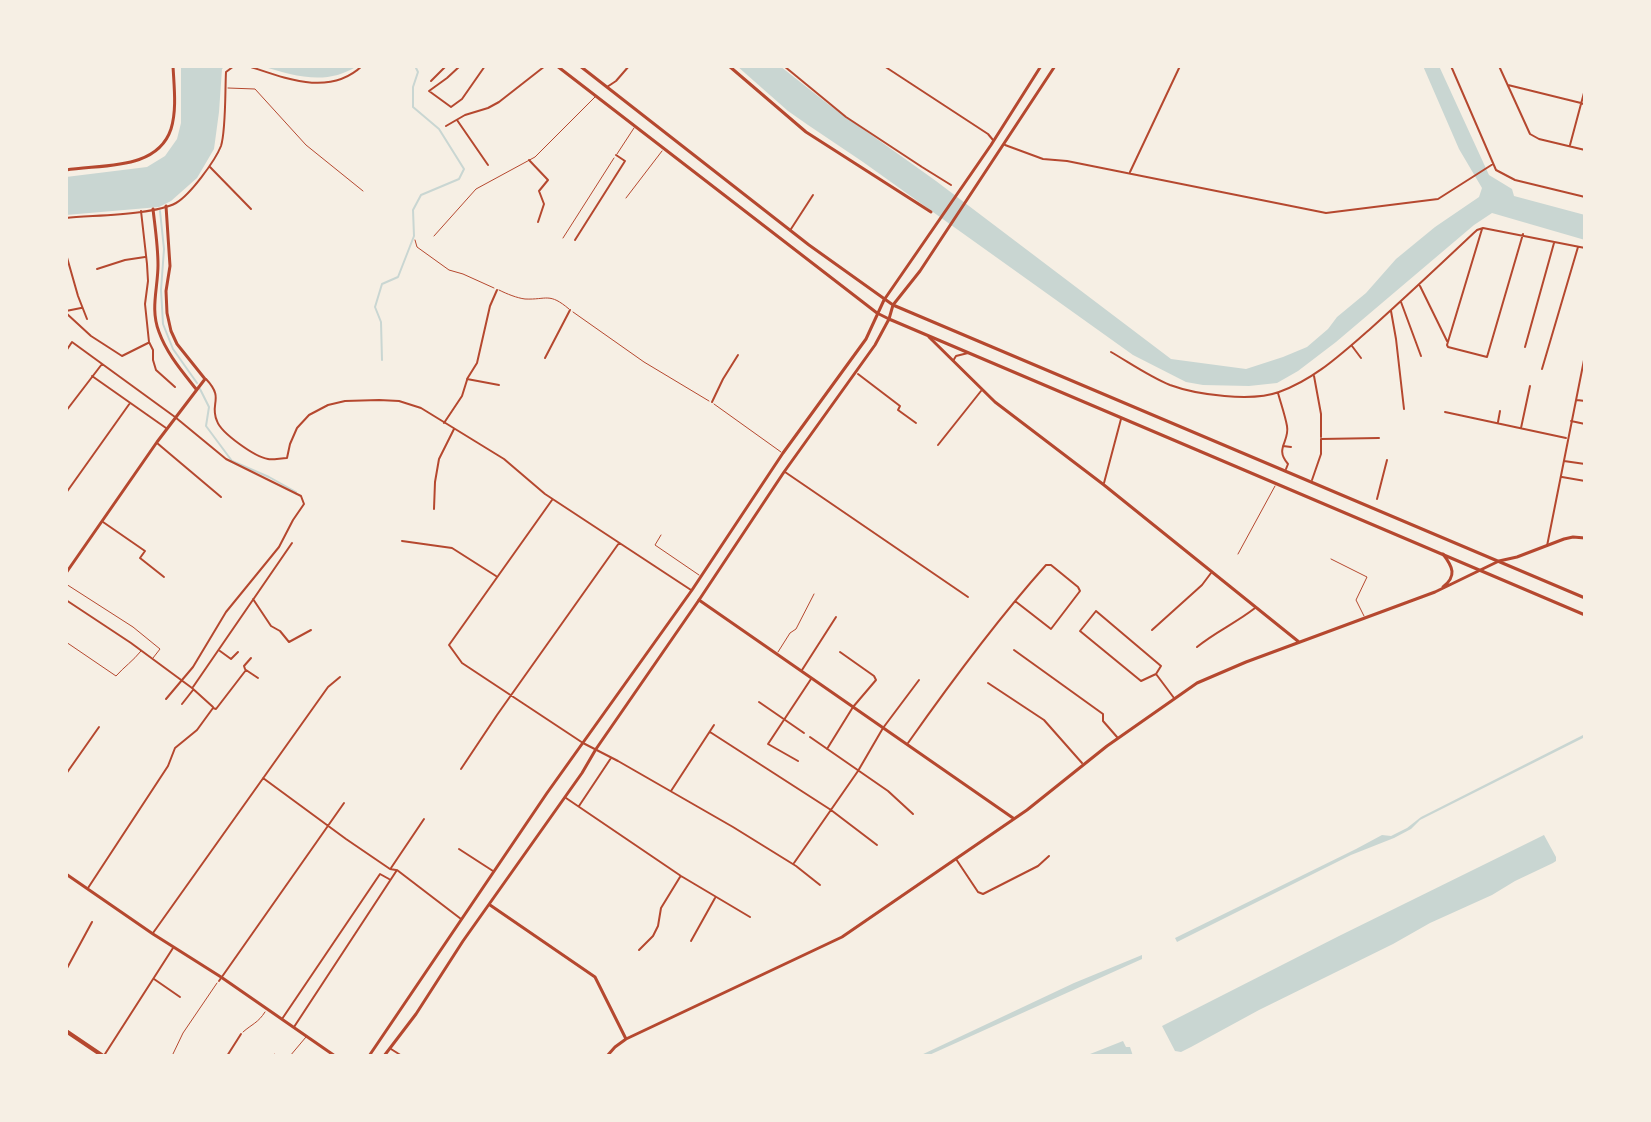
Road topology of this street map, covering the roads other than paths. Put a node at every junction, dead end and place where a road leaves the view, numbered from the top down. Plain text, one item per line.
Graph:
1 (173, 66) edge
2 (234, 66) edge
3 (248, 66) edge
4 (362, 66) edge
5 (446, 66) edge
6 (460, 66) edge
7 (485, 66) edge
8 (545, 66) edge
9 (557, 66) edge
10 (580, 66) edge
11 (629, 66) edge
12 (729, 66) edge
13 (784, 66) edge
14 (884, 66) edge
15 (1041, 66) edge
16 (1055, 66) edge
17 (1180, 66) edge
18 (1451, 66) edge
19 (1499, 66) edge
20 (431, 81) dead end
21 (1508, 85) junction
22 (607, 87) junction
23 (225, 88) junction
24 (1585, 89) edge
25 (596, 95) junction
26 (1583, 104) edge
27 (456, 120) junction
28 (446, 126) dead end
29 (635, 126) junction
30 (993, 143) junction
31 (1004, 145) junction
32 (1570, 147) junction
33 (664, 149) junction
34 (1585, 150) edge
35 (616, 155) junction
36 (529, 160) junction
37 (1493, 164) junction
38 (488, 165) dead end
39 (209, 166) junction
40 (66, 170) edge
41 (1130, 173) junction
42 (951, 185) dead end
43 (363, 191) dead end
44 (813, 195) dead end
45 (1585, 197) edge
46 (626, 198) dead end
47 (758, 205) junction
48 (166, 206) junction
49 (153, 209) junction
50 (251, 209) dead end
51 (140, 211) junction
52 (931, 212) dead end
53 (751, 215) junction
54 (66, 218) edge
55 (538, 222) dead end
56 (1483, 228) junction
57 (790, 230) junction
58 (1523, 234) junction
59 (434, 236) dead end
60 (563, 238) dead end
61 (415, 240) dead end
62 (575, 240) dead end
63 (1554, 241) junction
64 (1578, 246) junction
65 (1585, 248) edge
66 (66, 254) edge
67 (146, 256) junction
68 (159, 266) junction
69 (168, 266) junction
70 (97, 269) dead end
71 (1420, 285) junction
72 (497, 290) junction
73 (884, 300) junction
74 (1401, 302) junction
75 (893, 305) junction
76 (82, 308) junction
77 (570, 310) junction
78 (1391, 311) junction
79 (66, 312) edge
80 (877, 313) junction
81 (87, 319) dead end
82 (889, 319) junction
83 (170, 331) junction
84 (160, 334) junction
85 (927, 335) junction
86 (149, 342) junction
87 (1448, 342) junction
88 (1352, 345) junction
89 (1525, 347) dead end
90 (66, 351) edge
91 (1111, 352) dead end
92 (968, 353) junction
93 (738, 355) dead end
94 (1585, 355) edge
95 (1421, 356) dead end
96 (545, 358) dead end
97 (1361, 358) dead end
98 (953, 362) junction
99 (102, 363) junction
100 (1542, 369) dead end
101 (857, 373) junction
102 (92, 376) junction
103 (1314, 376) junction
104 (205, 379) junction
105 (467, 379) junction
106 (499, 385) dead end
107 (1530, 386) dead end
108 (175, 387) dead end
109 (196, 389) junction
110 (982, 390) junction
111 (1278, 393) junction
112 (1576, 399) junction
113 (1585, 401) edge
114 (712, 402) junction
115 (130, 403) junction
116 (1404, 409) dead end
117 (66, 411) edge
118 (1500, 411) dead end
119 (1445, 412) dead end
120 (175, 417) junction
121 (1121, 418) junction
122 (1571, 421) junction
123 (444, 423) junction
124 (916, 423) dead end
125 (1498, 423) junction
126 (1585, 424) edge
127 (167, 428) junction
128 (455, 428) junction
129 (1521, 429) junction
130 (1379, 438) dead end
131 (1567, 438) junction
132 (1321, 439) junction
133 (157, 442) junction
134 (938, 445) dead end
135 (1282, 446) junction
136 (1291, 447) dead end
137 (783, 453) junction
138 (1387, 460) dead end
139 (1563, 461) junction
140 (1585, 464) edge
141 (1286, 470) junction
142 (784, 472) junction
143 (1560, 477) junction
144 (1312, 481) junction
145 (1585, 481) edge
146 (1276, 483) junction
147 (1104, 485) junction
148 (66, 493) edge
149 (221, 497) dead end
150 (553, 499) junction
151 (1377, 499) dead end
152 (434, 509) dead end
153 (102, 522) junction
154 (661, 535) dead end
155 (1585, 538) edge
156 (402, 541) dead end
157 (620, 542) junction
158 (292, 543) dead end
159 (1547, 546) junction
160 (1238, 554) dead end
161 (1443, 554) junction
162 (1331, 559) dead end
163 (1499, 561) junction
164 (1480, 571) junction
165 (1212, 572) junction
166 (66, 573) edge
167 (701, 576) junction
168 (164, 577) dead end
169 (497, 577) junction
170 (66, 584) edge
171 (690, 592) junction
172 (1435, 592) junction
173 (814, 594) dead end
174 (968, 597) dead end
175 (253, 598) junction
176 (1585, 598) edge
177 (66, 600) edge
178 (699, 600) junction
179 (1015, 601) junction
180 (1256, 607) junction
181 (1585, 615) edge
182 (836, 617) dead end
183 (1366, 618) junction
184 (311, 630) dead end
185 (1152, 630) dead end
186 (66, 642) edge
187 (1299, 642) junction
188 (1197, 647) dead end
189 (219, 650) junction
190 (1014, 650) dead end
191 (141, 651) junction
192 (238, 652) dead end
193 (840, 652) dead end
194 (777, 654) junction
195 (251, 658) dead end
196 (152, 659) junction
197 (246, 670) junction
198 (801, 671) junction
199 (1156, 674) junction
200 (340, 677) dead end
201 (258, 678) dead end
202 (812, 678) junction
203 (919, 680) dead end
204 (182, 681) junction
205 (988, 683) dead end
206 (193, 689) junction
207 (512, 696) junction
208 (1174, 698) junction
209 (166, 699) dead end
210 (759, 702) dead end
211 (182, 704) dead end
212 (853, 707) junction
213 (213, 708) junction
214 (784, 719) junction
215 (714, 725) dead end
216 (99, 727) dead end
217 (883, 728) junction
218 (710, 732) junction
219 (804, 733) dead end
220 (810, 737) dead end
221 (1118, 738) junction
222 (583, 743) junction
223 (908, 743) junction
224 (596, 749) junction
225 (827, 749) junction
226 (612, 757) junction
227 (798, 761) dead end
228 (1083, 764) junction
229 (461, 769) dead end
230 (858, 771) junction
231 (66, 774) edge
232 (263, 777) junction
233 (670, 792) junction
234 (565, 798) junction
235 (344, 803) dead end
236 (578, 807) junction
237 (831, 810) junction
238 (913, 814) dead end
239 (1013, 818) junction
240 (424, 819) dead end
241 (328, 825) junction
242 (877, 845) dead end
243 (459, 849) dead end
244 (1049, 856) dead end
245 (955, 858) junction
246 (793, 864) junction
247 (390, 869) junction
248 (397, 870) junction
249 (494, 871) junction
250 (66, 874) edge
251 (681, 876) junction
252 (392, 880) junction
253 (820, 885) dead end
254 (87, 889) junction
255 (716, 897) junction
256 (490, 904) junction
257 (750, 917) dead end
258 (462, 920) junction
259 (92, 922) dead end
260 (153, 934) junction
261 (691, 941) dead end
262 (173, 947) junction
263 (639, 950) dead end
264 (66, 970) edge
265 (153, 978) junction
266 (220, 979) junction
267 (180, 997) dead end
268 (267, 1010) junction
269 (281, 1020) junction
270 (293, 1028) junction
271 (66, 1031) edge
272 (241, 1034) joint
273 (306, 1037) junction
274 (626, 1039) junction
275 (389, 1048) junction
276 (103, 1056) edge
277 (172, 1056) edge
278 (227, 1056) edge
279 (290, 1056) edge
280 (335, 1056) edge
281 (369, 1056) edge
282 (384, 1056) edge
283 (402, 1056) edge
284 (607, 1056) edge

1 - 40 main road
2 - 23 street
3 - 4 street
5 - 20 street
6 - 7 street
8 - 27 street
9 - 25 main road
10 - 22 main road
11 - 22 street
12 - 52 main road
13 - 42 street
14 - 30 street
15 - 30 main road
16 - 31 main road
17 - 41 street
18 - 37 street
19 - 21 street
21 - 26 street
21 - 32 street
22 - 47 main road
23 - 39 street
23 - 43 lane
24 - 26 street
25 - 29 main road
25 - 36 lane
26 - 32 street
27 - 28 street
27 - 38 street
29 - 33 main road
29 - 35 lane
30 - 73 main road
31 - 41 street
31 - 75 main road
32 - 34 street
33 - 46 lane
33 - 53 main road
35 - 60 lane
35 - 62 street
36 - 55 street
36 - 59 lane
37 - 41 street
37 - 45 street
39 - 48 street
39 - 50 street
44 - 57 street
47 - 53 main road
47 - 57 main road
48 - 49 street
48 - 69 main road
49 - 51 street
49 - 68 main road
51 - 54 street
51 - 67 street
53 - 80 main road
56 - 58 street
56 - 71 street
56 - 87 street
57 - 73 main road
58 - 63 street
58 - 87 street
61 - 72 lane
63 - 64 street
63 - 89 street
64 - 65 street
64 - 100 street
66 - 76 street
67 - 70 street
67 - 86 street
68 - 69 main road
68 - 84 main road
69 - 83 main road
71 - 74 street
71 - 87 street
72 - 77 lane
72 - 105 street
73 - 75 main road
73 - 80 main road
74 - 78 street
74 - 95 street
75 - 82 main road
75 - 141 main road
76 - 79 street
76 - 81 street
77 - 96 street
77 - 114 lane
78 - 88 street
78 - 116 street
79 - 86 street
80 - 82 main road
80 - 137 main road
82 - 85 main road
82 - 101 main road
83 - 84 main road
83 - 104 main road
84 - 109 main road
85 - 92 main road
85 - 98 main road
86 - 108 street
88 - 97 street
88 - 103 street
90 - 99 street
91 - 111 street
92 - 98 street
92 - 121 main road
93 - 114 street
94 - 112 street
98 - 110 main road
99 - 102 street
99 - 120 street
101 - 124 street
101 - 142 main road
102 - 115 street
102 - 117 street
103 - 111 street
103 - 132 street
104 - 109 main road
104 - 123 street
105 - 106 street
105 - 123 street
107 - 129 street
109 - 120 main road
110 - 134 street
110 - 147 main road
111 - 135 street
112 - 113 street
112 - 122 street
114 - 137 lane
115 - 127 street
115 - 148 street
118 - 125 street
119 - 125 street
120 - 127 main road
120 - 204 street
121 - 146 main road
121 - 147 street
122 - 126 street
122 - 131 street
123 - 128 street
125 - 129 street
127 - 133 main road
128 - 150 street
128 - 152 street
129 - 131 street
130 - 132 street
131 - 139 street
132 - 144 street
133 - 149 street
133 - 153 main road
135 - 136 street
135 - 141 street
137 - 167 main road
138 - 151 street
139 - 140 street
139 - 143 street
141 - 144 main road
142 - 174 street
142 - 178 main road
143 - 145 street
143 - 159 street
144 - 163 main road
146 - 160 lane
146 - 161 main road
147 - 165 main road
150 - 157 street
150 - 169 street
153 - 166 main road
153 - 168 street
154 - 167 lane
155 - 159 main road
156 - 169 street
157 - 171 street
157 - 207 street
158 - 175 street
159 - 163 main road
161 - 164 main road
161 - 172 main road
162 - 183 lane
163 - 164 main road
163 - 176 main road
164 - 172 main road
164 - 181 main road
165 - 180 main road
165 - 185 street
167 - 171 main road
169 - 207 street
170 - 196 lane
171 - 178 main road
171 - 222 main road
172 - 183 main road
173 - 194 lane
175 - 184 street
175 - 189 street
177 - 191 street
178 - 194 main road
178 - 224 main road
179 - 179 street
179 - 223 street
180 - 187 main road
180 - 188 street
182 - 198 street
183 - 187 main road
186 - 191 lane
187 - 208 main road
189 - 192 street
189 - 206 street
190 - 221 street
191 - 196 street
193 - 212 street
194 - 198 main road
195 - 197 street
196 - 204 street
197 - 201 street
197 - 213 street
198 - 202 main road
199 - 199 street
199 - 208 street
200 - 232 street
202 - 212 main road
202 - 214 street
203 - 217 street
204 - 206 street
204 - 209 street
205 - 228 street
206 - 211 street
206 - 213 street
207 - 222 street
207 - 229 street
208 - 221 main road
210 - 214 street
212 - 217 main road
212 - 225 street
213 - 254 street
214 - 219 street
214 - 227 street
215 - 218 street
216 - 231 street
217 - 223 main road
217 - 230 street
218 - 233 street
218 - 237 street
220 - 225 street
221 - 228 main road
222 - 224 street
222 - 249 main road
223 - 239 main road
224 - 226 street
224 - 234 main road
225 - 230 street
226 - 233 street
226 - 236 street
228 - 239 main road
230 - 237 street
230 - 238 street
232 - 241 street
232 - 260 street
233 - 246 street
234 - 236 street
234 - 256 main road
235 - 241 street
236 - 251 street
237 - 242 street
237 - 246 street
239 - 245 main road
240 - 247 street
241 - 247 street
241 - 266 street
243 - 249 street
244 - 245 street
245 - 274 main road
246 - 253 street
247 - 248 street
248 - 252 street
248 - 258 street
249 - 258 main road
250 - 254 main road
251 - 255 street
251 - 263 street
252 - 269 street
252 - 270 street
254 - 260 main road
255 - 257 street
255 - 261 street
256 - 274 main road
256 - 275 main road
258 - 281 main road
259 - 264 street
260 - 262 main road
262 - 265 street
262 - 266 main road
265 - 267 street
265 - 276 street
266 - 268 main road
266 - 277 lane
268 - 269 main road
268 - 272 lane
269 - 270 main road
270 - 273 main road
271 - 276 highway
272 - 278 street
273 - 279 lane
273 - 280 main road
274 - 284 main road
275 - 282 main road
275 - 283 street

